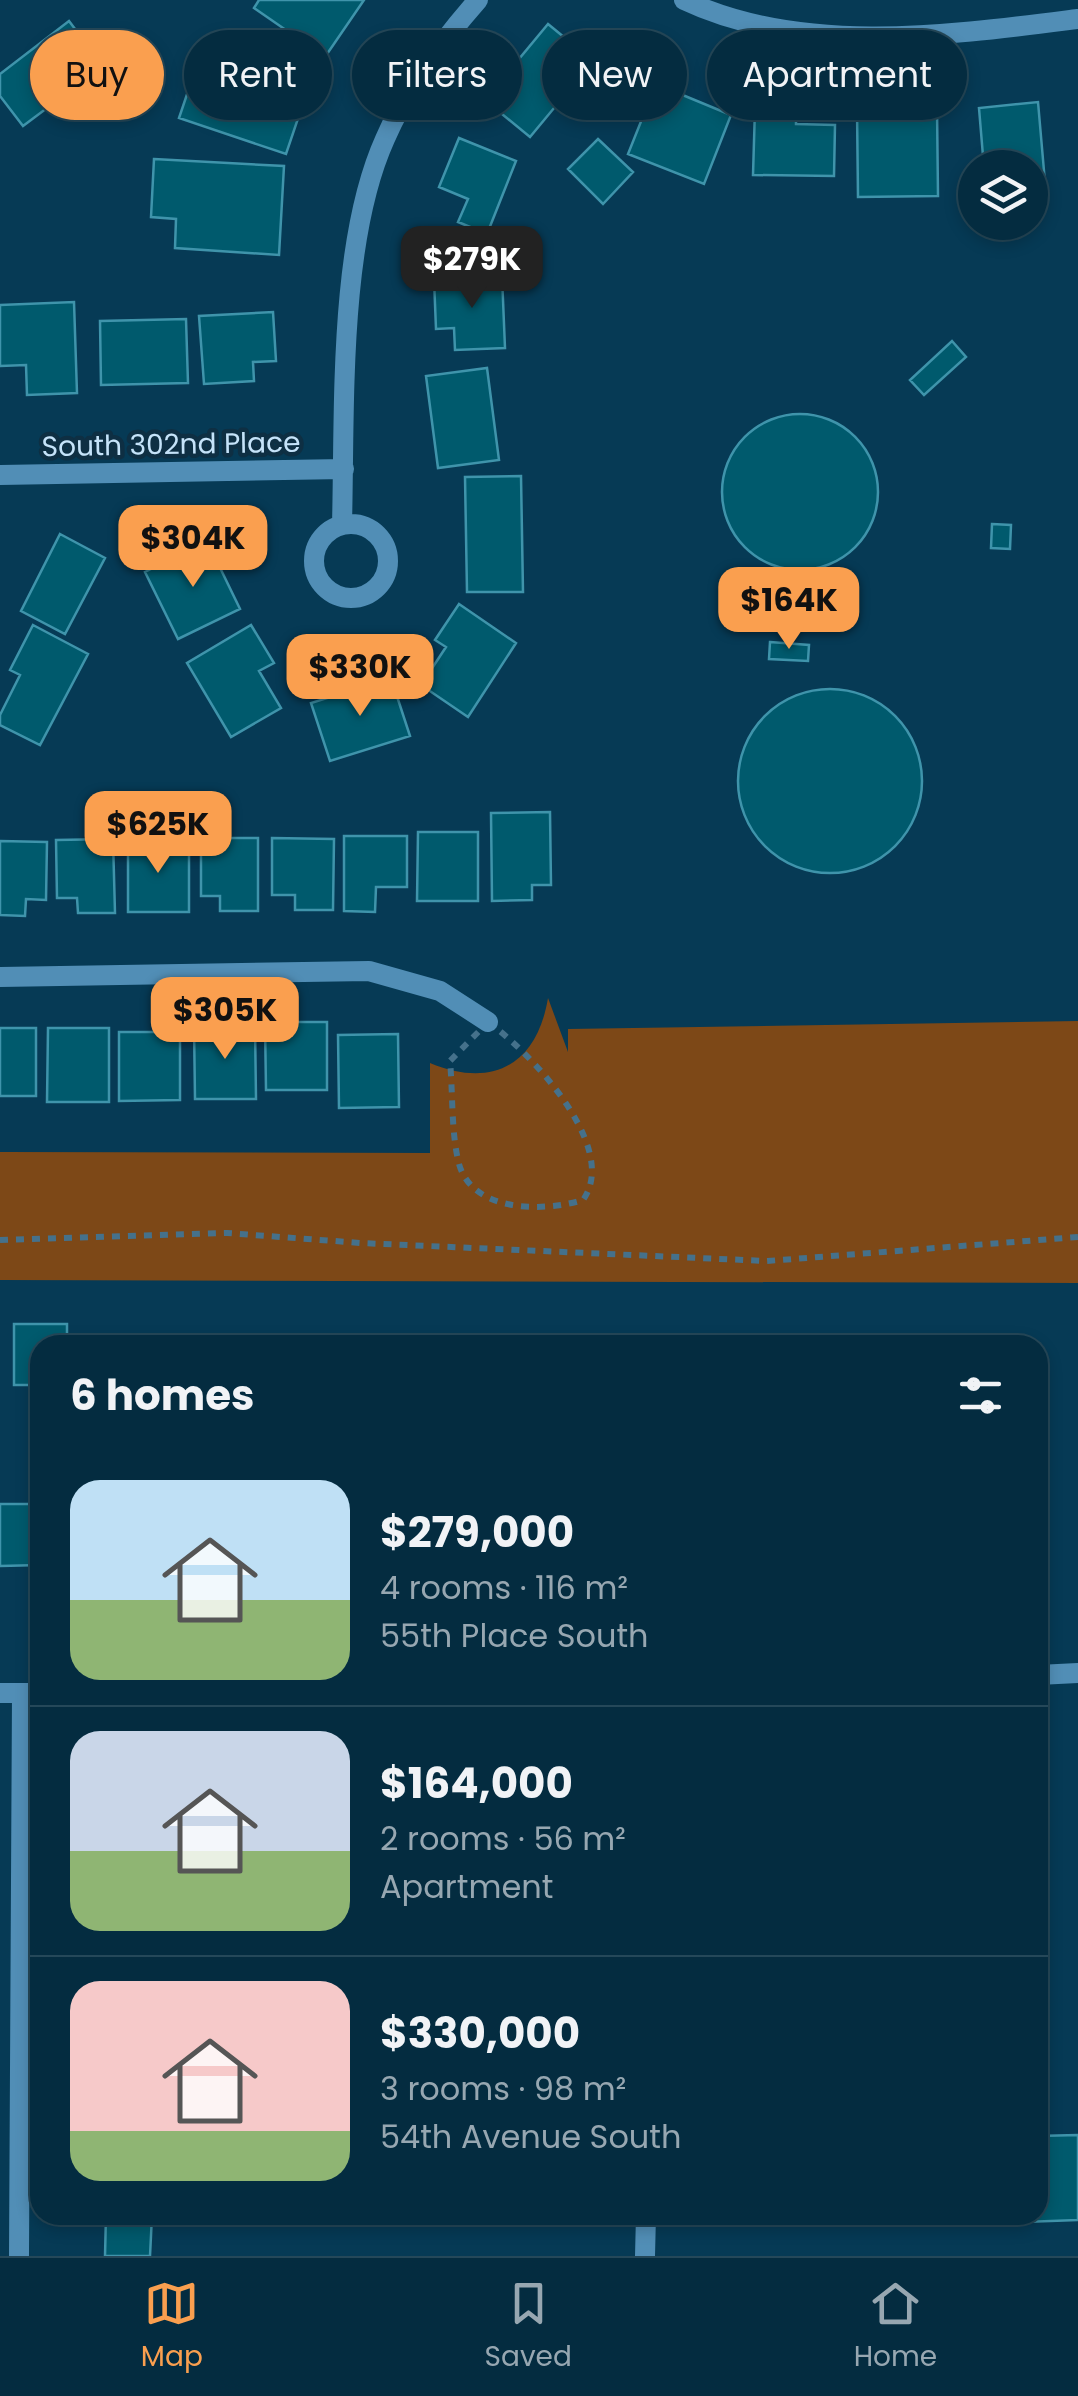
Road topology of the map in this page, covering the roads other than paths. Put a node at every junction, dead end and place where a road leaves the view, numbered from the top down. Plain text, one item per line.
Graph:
1 (478, 0) edge
2 (684, 0) edge
3 (1078, 19) edge
4 (344, 468) junction
5 (0, 475) edge
6 (342, 524) dead end
7 (0, 977) edge
8 (488, 1022) road end
9 (1078, 1674) edge
10 (1048, 1675) edge
11 (30, 1693) edge
12 (0, 1694) edge
13 (30, 1740) edge
14 (646, 2225) edge
15 (19, 2256) edge
16 (646, 2256) edge

1 - 4 street
2 - 3 street
4 - 5 street, South 302nd Place
4 - 6 street
7 - 8 street
9 - 10 street
11 - 12 street
13 - 15 street
14 - 16 street

